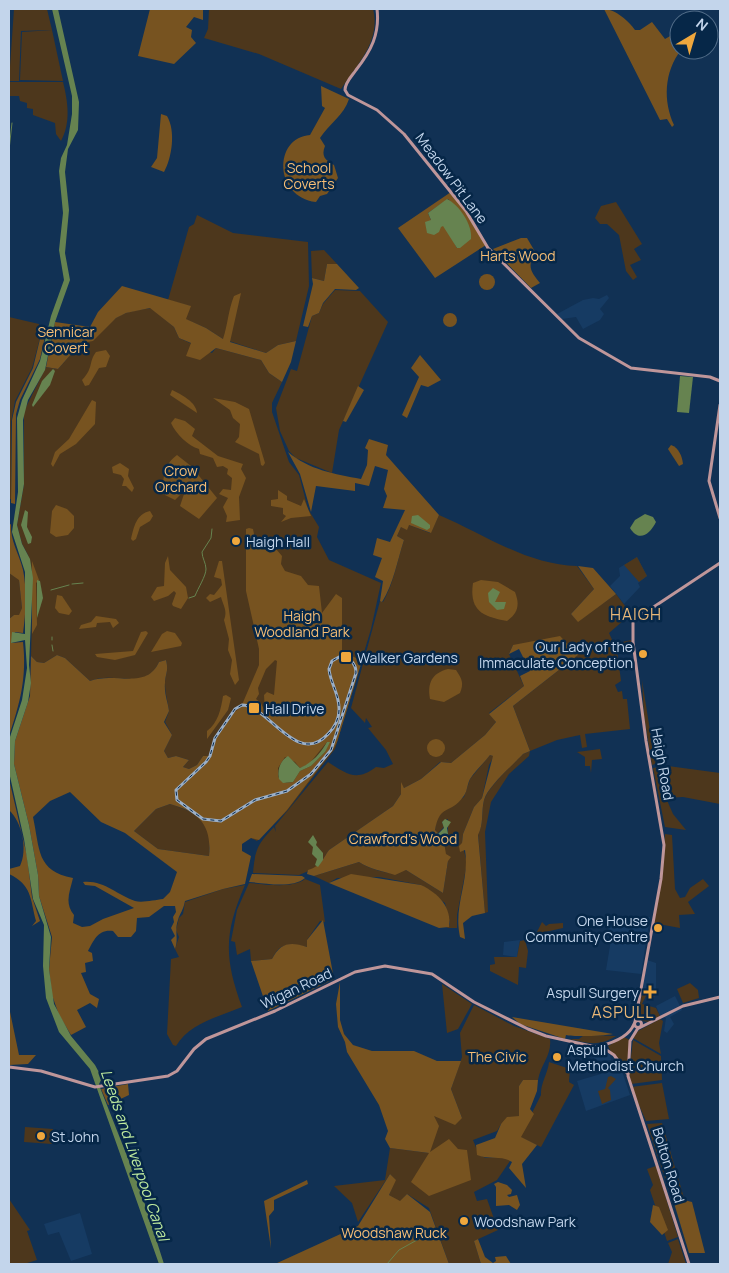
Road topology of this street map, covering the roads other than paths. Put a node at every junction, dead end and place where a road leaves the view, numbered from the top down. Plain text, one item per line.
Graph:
1 (377, 9) edge
2 (720, 381) edge
3 (720, 406) edge
4 (720, 518) edge
5 (720, 563) edge
6 (720, 997) edge
7 (637, 1022) junction
8 (650, 1023) junction
9 (639, 1028) junction
10 (623, 1037) junction
11 (630, 1041) junction
12 (610, 1043) junction
13 (597, 1046) junction
14 (611, 1052) junction
15 (628, 1060) junction
16 (621, 1063) junction
17 (9, 1067) edge
18 (627, 1073) junction
19 (689, 1264) edge

1 - 2 main road, Meadow Pit Lane
3 - 4 main road
5 - 7 main road, Haigh Road
6 - 8 main road
7 - 8 main road
7 - 9 main road
7 - 9 main road, Haigh Road
7 - 10 main road, Wigan Road
8 - 9 main road
9 - 11 main road, Bolton Road
10 - 11 main road
10 - 12 main road, Wigan Road
11 - 15 main road, Bolton Road
12 - 13 main road, Wigan Road
12 - 14 main road
13 - 14 main road, Wigan Road
13 - 17 main road, Wigan Road
14 - 16 main road, Bolton Road
15 - 16 main road
15 - 18 main road, Bolton Road
16 - 18 main road, Bolton Road
18 - 19 main road, Bolton Road

